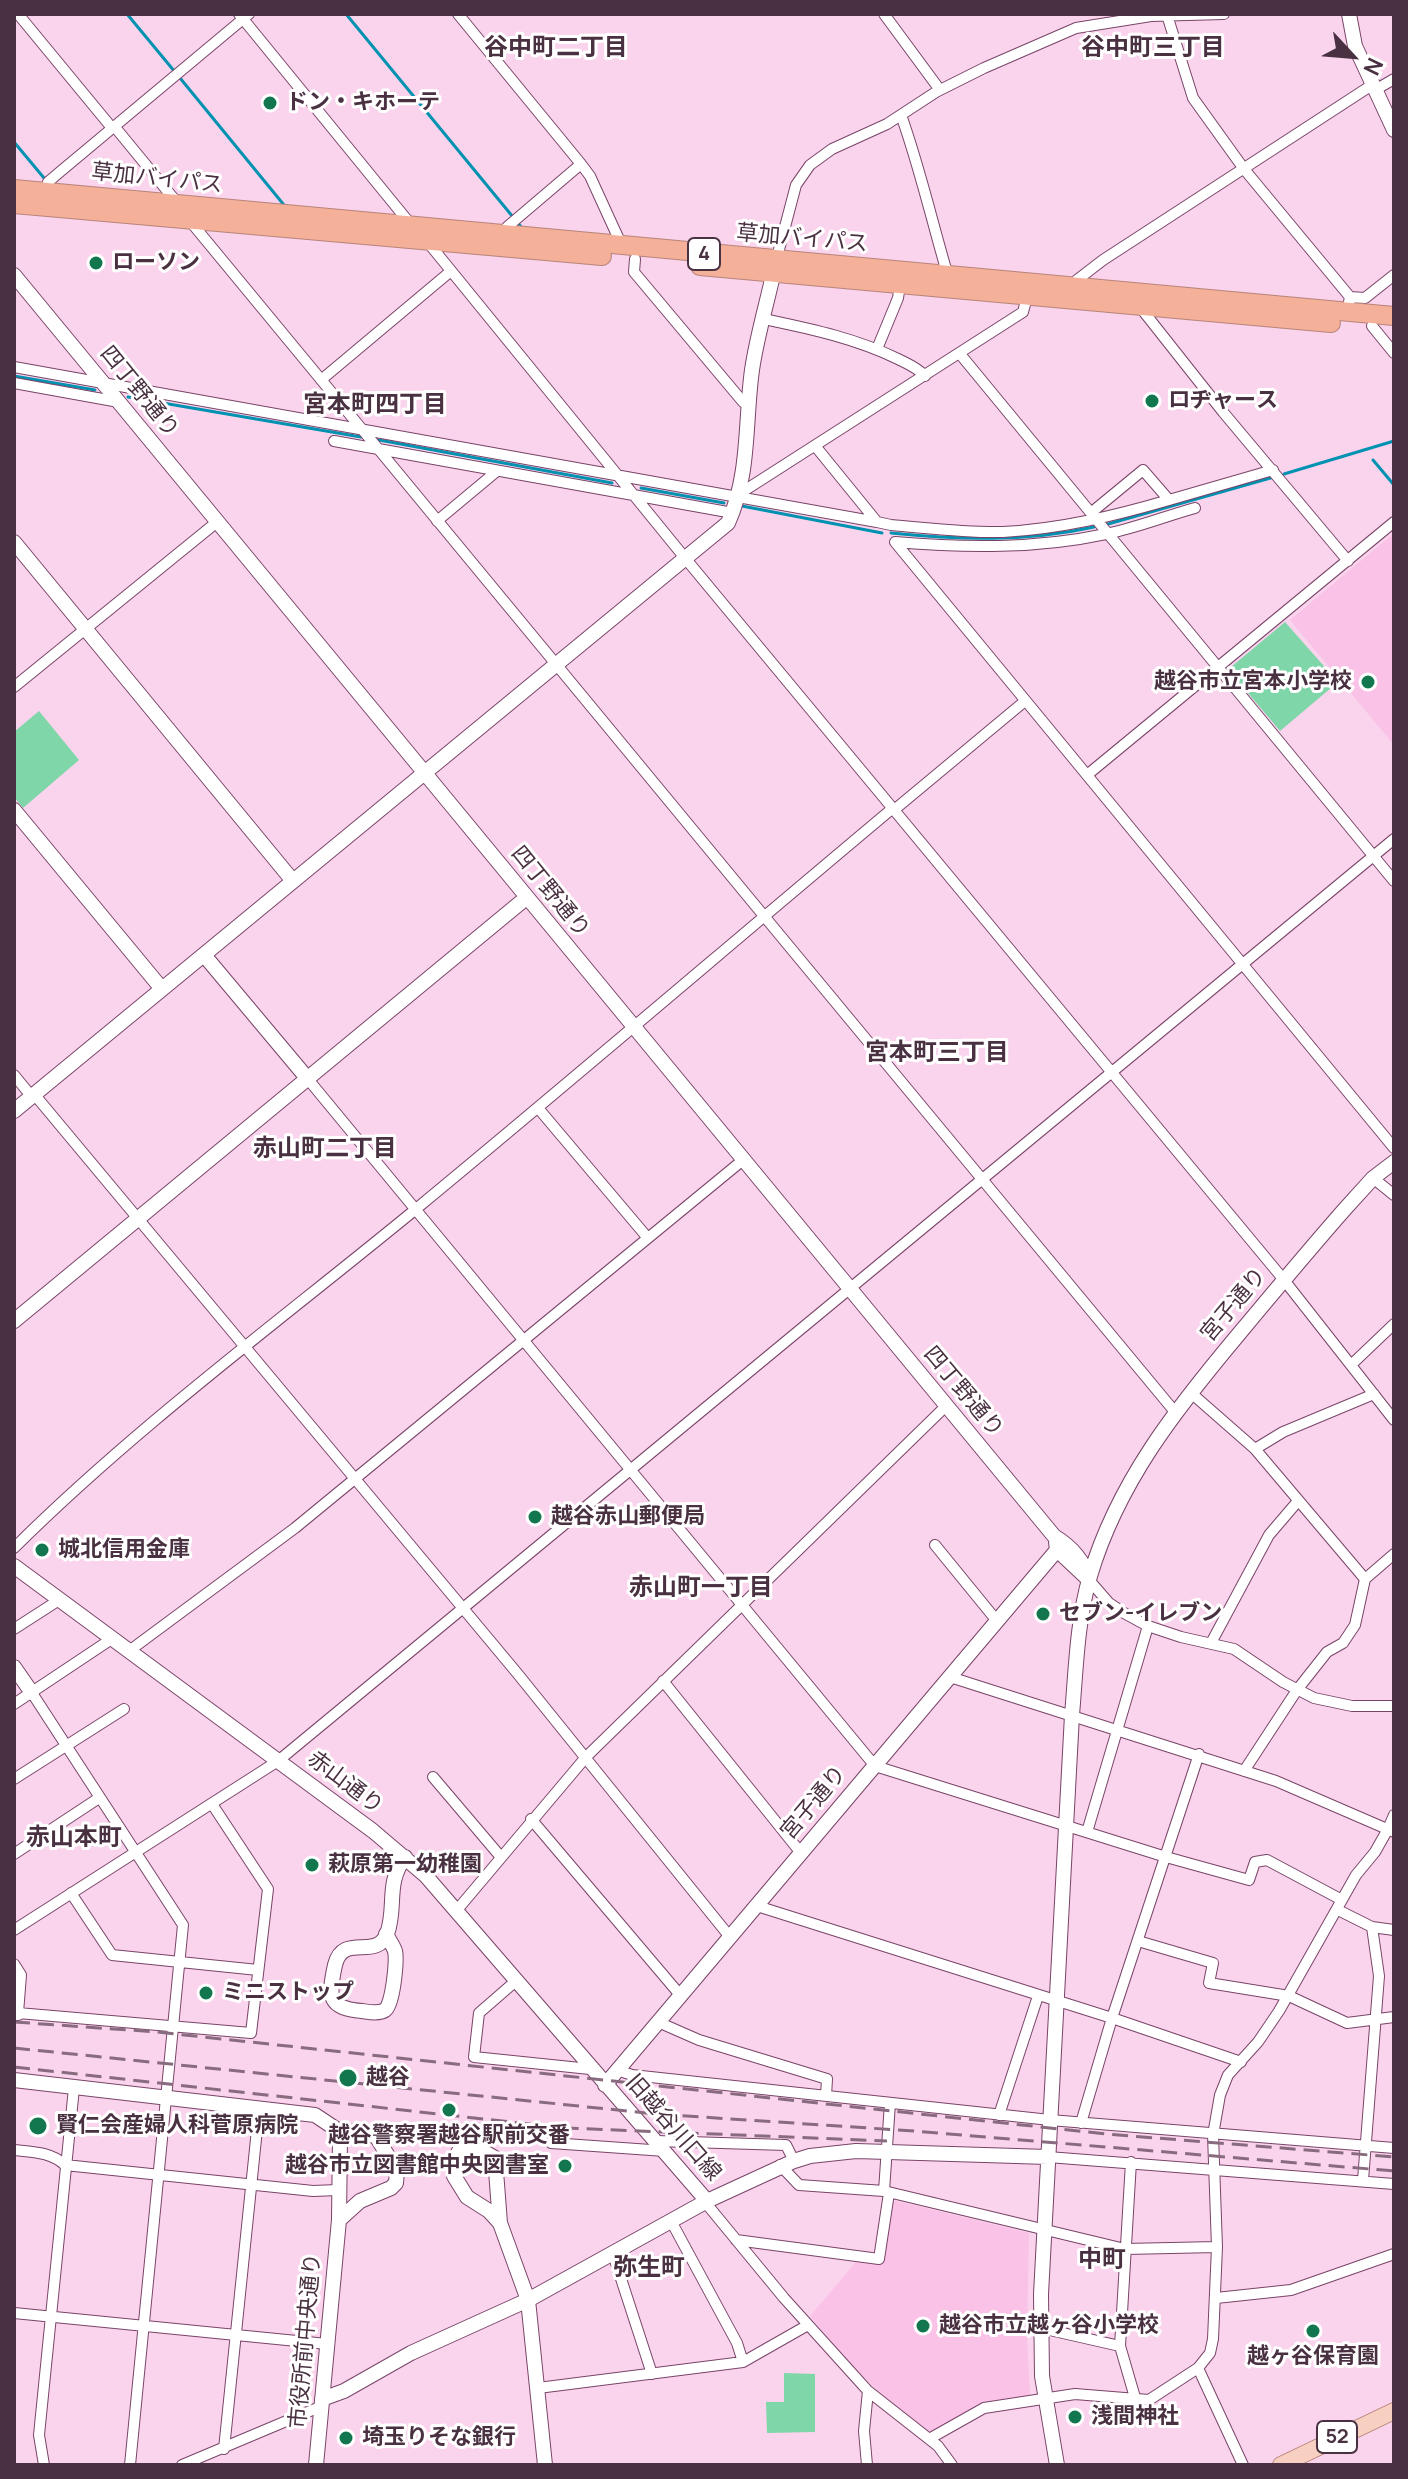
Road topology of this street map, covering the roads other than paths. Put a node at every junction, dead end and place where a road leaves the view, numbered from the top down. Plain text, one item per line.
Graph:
1 (18, 14) edge
2 (458, 14) edge
3 (884, 14) edge
4 (1224, 14) edge
5 (1349, 14) edge
6 (1167, 15) edge
7 (244, 16) edge
8 (1394, 79) edge
9 (1374, 88) junction
10 (940, 90) junction
11 (901, 115) junction
12 (113, 127) junction
13 (1394, 130) edge
14 (581, 164) junction
15 (1244, 169) junction
16 (14, 189) edge
17 (47, 192) junction
18 (14, 204) edge
19 (185, 213) junction
20 (414, 228) junction
21 (506, 235) junction
22 (428, 242) junction
23 (628, 252) junction
24 (775, 267) junction
25 (451, 271) junction
26 (14, 275) edge
27 (1394, 275) edge
28 (948, 276) junction
29 (900, 285) junction
30 (1072, 287) junction
31 (1027, 297) junction
32 (1349, 304) junction
33 (1140, 307) junction
34 (1394, 316) edge
35 (764, 319) junction
36 (1372, 326) junction
37 (1394, 328) edge
38 (877, 349) junction
39 (1394, 353) edge
40 (960, 354) junction
41 (14, 367) edge
42 (925, 376) junction
43 (321, 380) junction
44 (14, 383) edge
45 (104, 384) junction
46 (119, 402) junction
47 (750, 403) junction
48 (361, 429) junction
49 (334, 441) dead end
50 (816, 447) junction
51 (376, 449) junction
52 (1273, 470) junction
53 (497, 471) junction
54 (621, 476) junction
55 (635, 496) junction
56 (736, 496) junction
57 (1169, 500) junction
58 (1195, 508) dead end
59 (733, 512) junction
60 (1095, 516) junction
61 (437, 521) junction
62 (217, 522) junction
63 (877, 522) junction
64 (1394, 522) edge
65 (1107, 534) junction
66 (14, 542) edge
67 (685, 558) junction
68 (1348, 561) junction
69 (84, 628) junction
70 (557, 664) junction
71 (1218, 669) junction
72 (14, 687) edge
73 (1025, 701) junction
74 (425, 773) junction
75 (1087, 775) junction
76 (893, 809) junction
77 (14, 810) edge
78 (1394, 839) edge
79 (1373, 856) junction
80 (293, 881) junction
81 (1394, 881) edge
82 (526, 898) junction
83 (764, 916) junction
84 (204, 955) junction
85 (1242, 964) junction
86 (162, 989) junction
87 (633, 1025) junction
88 (1112, 1072) junction
89 (14, 1075) edge
90 (307, 1078) junction
91 (33, 1096) junction
92 (538, 1108) junction
93 (14, 1111) edge
94 (1394, 1148) edge
95 (743, 1160) junction
96 (1394, 1162) edge
97 (1373, 1178) junction
98 (982, 1180) junction
99 (1394, 1195) edge
100 (415, 1209) junction
101 (139, 1218) junction
102 (647, 1237) junction
103 (1284, 1280) junction
104 (850, 1290) junction
105 (14, 1321) edge
106 (1394, 1324) edge
107 (522, 1339) junction
108 (246, 1347) junction
109 (1351, 1365) junction
110 (1190, 1392) junction
111 (1374, 1394) junction
112 (946, 1406) junction
113 (1175, 1412) junction
114 (1394, 1420) edge
115 (1255, 1449) junction
116 (630, 1471) junction
117 (354, 1479) junction
118 (1298, 1501) junction
119 (1056, 1543) junction
120 (935, 1545) dead end
121 (14, 1548) edge
122 (1394, 1554) edge
123 (14, 1566) edge
124 (1365, 1579) junction
125 (1089, 1580) junction
126 (59, 1600) junction
127 (743, 1606) junction
128 (463, 1609) junction
129 (997, 1621) junction
130 (1148, 1626) junction
131 (14, 1629) edge
132 (113, 1638) junction
133 (1211, 1643) junction
134 (129, 1651) junction
135 (14, 1667) edge
136 (950, 1677) junction
137 (663, 1681) junction
138 (1297, 1690) junction
139 (32, 1693) junction
140 (14, 1704) edge
141 (1394, 1706) edge
142 (124, 1709) dead end
143 (1072, 1715) junction
144 (1117, 1730) junction
145 (65, 1745) junction
146 (1199, 1754) junction
147 (586, 1757) junction
148 (278, 1761) junction
149 (875, 1766) junction
150 (1244, 1771) junction
151 (433, 1777) dead end
152 (14, 1779) edge
153 (99, 1798) junction
154 (212, 1804) junction
155 (1394, 1815) edge
156 (531, 1819) junction
157 (1067, 1827) junction
158 (1391, 1830) edge
159 (1087, 1832) junction
160 (136, 1852) junction
161 (801, 1853) junction
162 (14, 1854) edge
163 (500, 1856) junction
164 (405, 1857) junction
165 (1166, 1857) junction
166 (71, 1893) junction
167 (1340, 1905) junction
168 (757, 1906) junction
169 (457, 1910) junction
170 (1372, 1927) junction
171 (14, 1930) edge
172 (1394, 1930) edge
173 (386, 1934) junction
174 (730, 1937) junction
175 (1138, 1941) junction
176 (179, 1962) junction
177 (14, 1964) edge
178 (258, 1970) junction
179 (517, 1980) junction
180 (681, 1996) junction
181 (1038, 1996) junction
182 (1289, 1996) junction
183 (1057, 2002) junction
184 (16, 2013) edge
185 (1394, 2017) edge
186 (1112, 2018) junction
187 (1376, 2020) junction
188 (658, 2022) junction
189 (172, 2025) junction
190 (1241, 2062) junction
191 (590, 2069) junction
192 (617, 2070) junction
193 (14, 2080) edge
194 (605, 2085) junction
195 (74, 2088) junction
196 (826, 2096) junction
197 (166, 2099) junction
198 (890, 2103) junction
199 (259, 2110) junction
200 (999, 2115) junction
201 (1050, 2120) junction
202 (1081, 2123) junction
203 (342, 2133) junction
204 (1213, 2135) junction
205 (551, 2143) dead end
206 (1365, 2145) junction
207 (660, 2146) junction
208 (1394, 2148) edge
209 (14, 2150) edge
210 (886, 2150) junction
211 (1048, 2157) junction
212 (1131, 2162) junction
213 (787, 2163) junction
214 (65, 2165) junction
215 (1215, 2169) junction
216 (159, 2175) junction
217 (1363, 2180) junction
218 (1394, 2184) edge
219 (252, 2185) junction
220 (498, 2187) junction
221 (338, 2190) junction
222 (887, 2192) junction
223 (360, 2201) junction
224 (706, 2202) junction
225 (478, 2204) junction
226 (339, 2220) junction
227 (671, 2221) junction
228 (500, 2223) junction
229 (1044, 2231) junction
230 (736, 2240) junction
231 (1217, 2247) junction
232 (1125, 2249) junction
233 (613, 2254) junction
234 (1394, 2254) edge
235 (1216, 2298) junction
236 (528, 2300) junction
237 (14, 2313) edge
238 (51, 2317) junction
239 (808, 2325) junction
240 (143, 2327) junction
241 (1041, 2328) junction
242 (237, 2335) junction
243 (327, 2344) junction
244 (1120, 2346) junction
245 (743, 2362) junction
246 (1198, 2368) junction
247 (652, 2374) junction
248 (538, 2388) junction
249 (868, 2391) junction
250 (1045, 2398) junction
251 (1136, 2401) junction
252 (322, 2403) junction
253 (1394, 2411) edge
254 (929, 2439) junction
255 (224, 2449) junction
256 (44, 2465) edge
257 (130, 2465) edge
258 (182, 2465) edge
259 (316, 2465) edge
260 (545, 2465) edge
261 (867, 2465) edge
262 (952, 2465) edge
263 (1057, 2465) edge
264 (1243, 2465) edge
265 (1281, 2465) edge

1 - 12 street
2 - 14 street
3 - 10 street
4 - 6 street
5 - 9 street
6 - 10 street
6 - 15 street
7 - 12 street
7 - 20 street
8 - 9 street
9 - 13 street
9 - 15 street
10 - 11 street
11 - 24 street
11 - 28 street
12 - 17 street
12 - 19 street
14 - 21 street
14 - 23 street
15 - 30 street
15 - 32 street
16 - 17 highway, 草加バイパス / 4
17 - 19 highway, 草加バイパス / 4
18 - 19 highway, 草加バイパス / 4
19 - 20 highway, 草加バイパス / 4
19 - 22 highway, 草加バイパス / 4
19 - 43 street
20 - 21 highway, 草加バイパス / 4
20 - 22 street
21 - 23 highway, 草加バイパス / 4
22 - 23 highway, 草加バイパス / 4
22 - 25 street
23 - 24 highway, 草加バイパス / 4
23 - 47 street
24 - 28 highway, 草加バイパス / 4
24 - 29 highway, 草加バイパス / 4
24 - 35 street
25 - 43 street
25 - 54 street
26 - 45 street, 四丁野通り
27 - 32 street
28 - 30 highway, 草加バイパス / 4
29 - 31 highway, 草加バイパス / 4
29 - 38 street
30 - 32 highway, 草加バイパス / 4
31 - 33 highway, 草加バイパス / 4
31 - 40 street
32 - 34 highway, 草加バイパス / 4
33 - 36 highway, 草加バイパス / 4
33 - 52 street
35 - 38 street
35 - 47 street
36 - 37 highway, 草加バイパス / 4
36 - 39 street
38 - 42 street
40 - 42 street
40 - 60 street
41 - 45 street
42 - 50 street
43 - 48 street
44 - 46 street
45 - 46 street, 四丁野通り
45 - 48 street
46 - 62 street, 四丁野通り
47 - 56 street
48 - 51 street
48 - 54 street
49 - 51 street
50 - 56 street
50 - 63 street
51 - 53 street
51 - 61 street
52 - 57 street
52 - 68 street
53 - 55 street
53 - 61 street
54 - 55 street
54 - 56 street
55 - 59 street
55 - 67 street
56 - 59 street
56 - 63 street
57 - 60 street
57 - 60 street
58 - 65 street
59 - 67 street
60 - 63 street
60 - 65 street
61 - 70 street
62 - 69 street
62 - 74 street, 四丁野通り
64 - 68 street
65 - 71 street
65 - 73 street
66 - 69 street
67 - 70 street
67 - 76 street
68 - 71 street
69 - 72 street
69 - 80 street
70 - 74 street
70 - 83 street
71 - 75 street
71 - 79 street
73 - 75 street
73 - 76 street
74 - 80 street
74 - 82 street, 四丁野通り
75 - 85 street
76 - 83 street
76 - 88 street
77 - 86 street
78 - 79 street
79 - 81 street
79 - 85 street
80 - 84 street
82 - 87 street, 四丁野通り
82 - 90 street
83 - 87 street
83 - 98 street
84 - 86 street
84 - 90 street
85 - 88 street
85 - 94 street
86 - 91 street
87 - 92 street
87 - 95 street, 四丁野通り
88 - 98 street
88 - 103 street
89 - 91 street
90 - 100 street
90 - 101 street
91 - 93 street
91 - 101 street
92 - 100 street
92 - 102 street
95 - 102 street
95 - 104 street, 四丁野通り
96 - 97 street, 宮子通り
97 - 99 street
97 - 103 street, 宮子通り
98 - 104 street
98 - 113 street
100 - 107 street
100 - 108 street
101 - 105 street
101 - 108 street
102 - 107 street
103 - 109 street
103 - 110 street, 宮子通り
104 - 112 street, 四丁野通り
104 - 116 street
106 - 109 street
107 - 116 street
107 - 117 street
108 - 117 street
108 - 121 street
109 - 111 street
110 - 113 street, 宮子通り
110 - 115 street
111 - 114 street
111 - 115 street
112 - 119 street, 四丁野通り
112 - 127 street
113 - 125 street, 宮子通り
115 - 118 street
116 - 127 street
116 - 128 street
117 - 128 street
117 - 134 street
118 - 124 street
118 - 133 street
119 - 125 street, 四丁野通り
119 - 129 street, 宮子通り
120 - 129 street
122 - 124 street
123 - 126 street, 赤山通り
124 - 138 street
125 - 130 street, 四丁野通り
125 - 143 street, 宮子通り
126 - 131 street
126 - 132 street, 赤山通り
127 - 137 street
127 - 149 street
128 - 147 street
128 - 148 street
129 - 136 street, 宮子通り
130 - 133 street, 四丁野通り
130 - 144 street
132 - 134 street, 赤山通り
132 - 139 street
133 - 138 street, 四丁野通り
134 - 148 street, 赤山通り
135 - 139 street
136 - 143 street
136 - 149 street, 宮子通り
137 - 147 street
137 - 161 street
138 - 141 street, 四丁野通り
138 - 150 street
139 - 140 street
139 - 145 street
142 - 145 street
143 - 144 street
143 - 157 street, 宮子通り
144 - 146 street
144 - 159 street
145 - 152 street
145 - 153 street
146 - 150 street
146 - 165 street
147 - 156 street
147 - 174 street
148 - 154 street
148 - 164 street, 赤山通り
149 - 157 street
149 - 161 street, 宮子通り
150 - 158 street
151 - 163 street
153 - 160 street
153 - 162 street
154 - 160 street
154 - 178 street
155 - 158 street
156 - 163 street
156 - 180 street
157 - 159 street
157 - 183 street, 宮子通り
158 - 167 street
159 - 165 street
160 - 166 street
160 - 176 street
161 - 168 street, 宮子通り
163 - 169 street
164 - 169 street, 赤山通り
164 - 173 street
165 - 167 street
165 - 175 street
166 - 171 street
166 - 176 street
167 - 170 street
167 - 182 street
168 - 174 street, 宮子通り
168 - 181 street
169 - 179 street, 赤山通り
170 - 172 street
170 - 187 street
173 - 173 street
174 - 180 street, 宮子通り
175 - 182 street
175 - 186 street
176 - 178 street
176 - 189 street
177 - 184 street
178 - 189 street
179 - 191 street, 赤山通り
179 - 191 street
180 - 188 street, 宮子通り
181 - 183 street
181 - 200 street
182 - 187 street
182 - 190 street
183 - 186 street
183 - 201 street, 宮子通り
184 - 189 street
185 - 187 street
186 - 190 street
186 - 202 street
187 - 206 street
188 - 192 street, 宮子通り
188 - 196 street
189 - 197 street
190 - 204 street
191 - 194 street, 赤山通り
192 - 194 street, 宮子通り
192 - 196 street
193 - 195 street
194 - 207 street, 旧越谷川口線
195 - 197 street
195 - 214 street
196 - 198 street
197 - 199 street
197 - 216 street
198 - 200 street
198 - 210 street
199 - 203 street
199 - 219 street
200 - 201 street
201 - 202 street
201 - 211 street, 宮子通り
202 - 204 street
203 - 221 street
203 - 223 street
204 - 206 street
204 - 215 street
205 - 207 street
206 - 208 street
206 - 217 street
207 - 213 street
207 - 224 street, 旧越谷川口線
209 - 214 street
210 - 211 street
210 - 213 street
210 - 222 street
211 - 212 street
211 - 229 street, 宮子通り
212 - 215 street
212 - 232 street
213 - 222 street
213 - 224 street
214 - 216 street
214 - 238 street
215 - 217 street
215 - 231 street
216 - 219 street
216 - 240 street
217 - 218 street
219 - 221 street
219 - 242 street
220 - 225 street
220 - 225 street
220 - 228 street
221 - 223 street
221 - 226 street, 市役所前中央通り
222 - 229 street
222 - 230 street
223 - 226 street
224 - 227 street
224 - 230 street
225 - 228 street
226 - 243 street, 市役所前中央通り
227 - 233 street
227 - 245 street
228 - 236 street
229 - 232 street
229 - 241 street, 宮子通り
230 - 239 street
231 - 232 street
231 - 235 street
232 - 244 street
233 - 236 street
233 - 247 street
234 - 235 street
235 - 246 street
236 - 248 street
236 - 252 street
237 - 238 street
238 - 240 street
238 - 256 street
239 - 245 street
239 - 249 street
240 - 242 street
240 - 257 street
241 - 244 street
241 - 250 street, 宮子通り
242 - 243 street
242 - 255 street
243 - 252 street, 市役所前中央通り
244 - 251 street
245 - 247 street
246 - 251 street
246 - 264 street
247 - 248 street
248 - 260 street
249 - 254 street
249 - 261 street
250 - 251 street
250 - 254 street
250 - 263 street, 宮子通り
252 - 255 street
252 - 259 street, 市役所前中央通り
253 - 265 main road, 52
254 - 262 street
255 - 258 street

